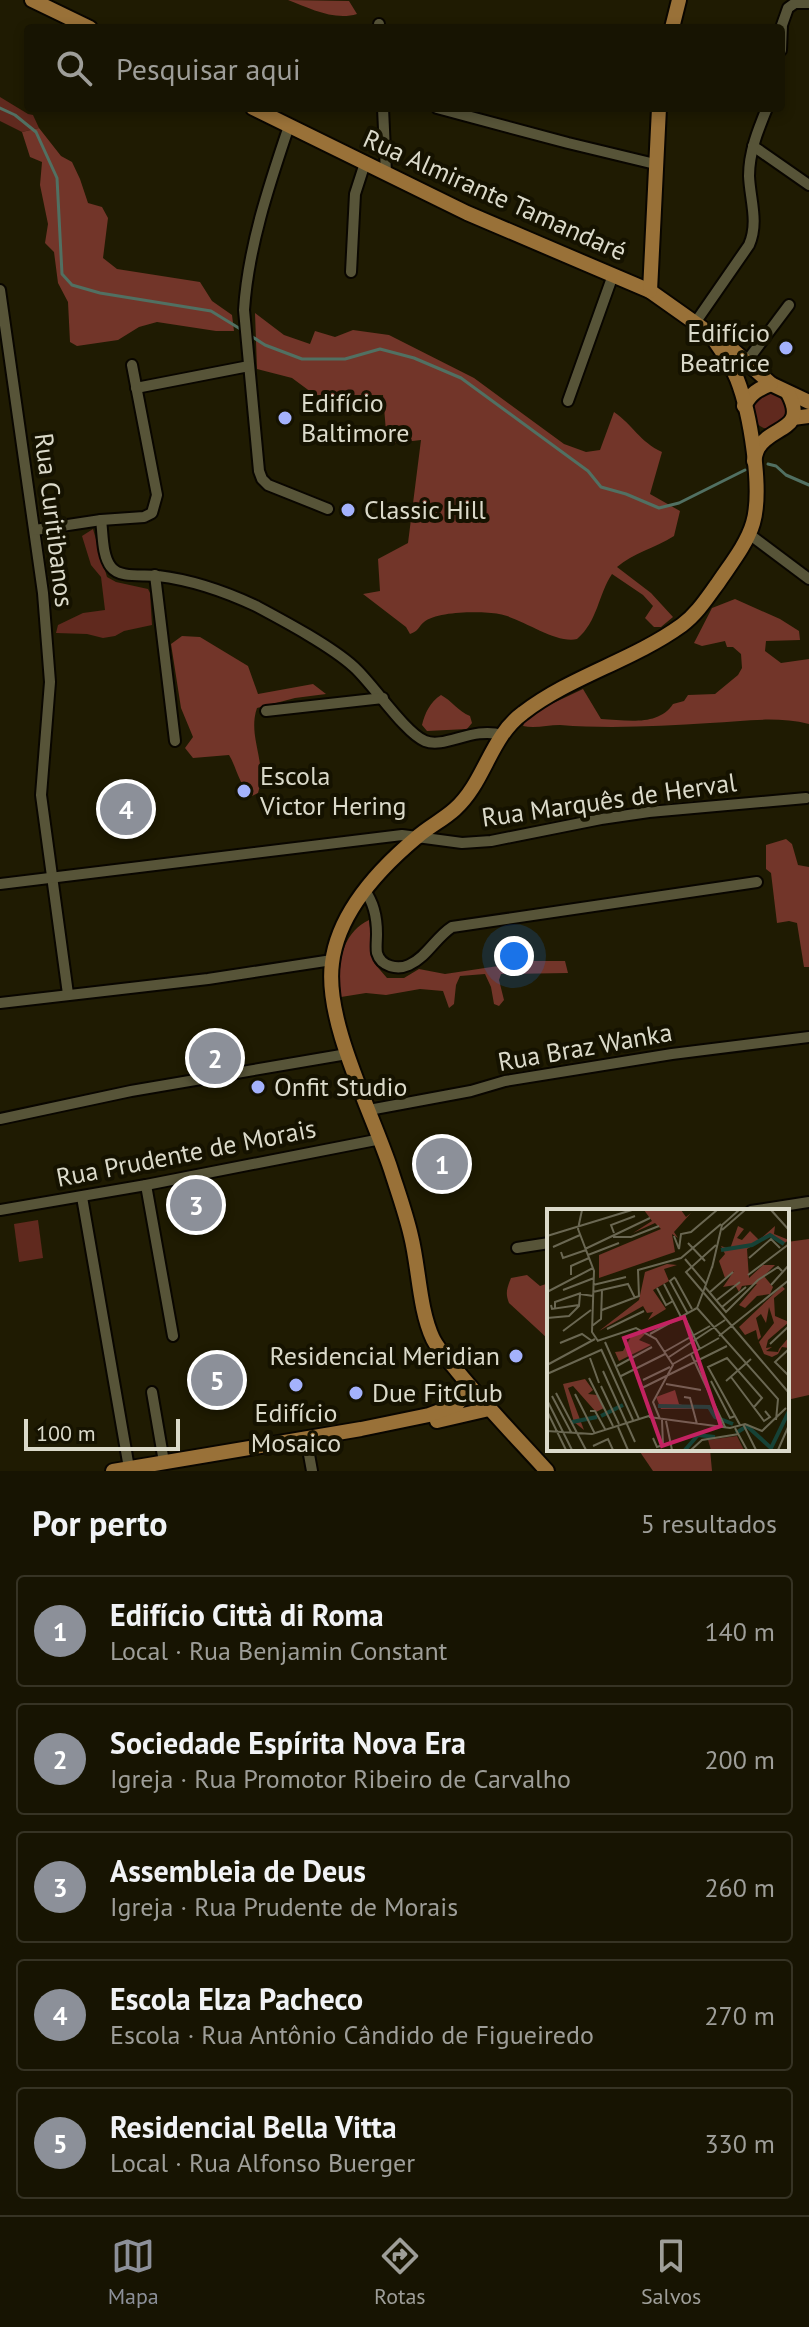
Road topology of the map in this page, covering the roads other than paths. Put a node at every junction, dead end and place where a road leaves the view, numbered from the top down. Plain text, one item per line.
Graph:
1 (32, 0) edge
2 (679, 0) edge
3 (809, 3) edge
4 (53, 5) edge
5 (84, 24) edge
6 (673, 24) edge
7 (782, 24) edge
8 (261, 112) edge
9 (383, 112) edge
10 (452, 112) edge
11 (659, 112) edge
12 (766, 112) edge
13 (289, 126) junction
14 (753, 146) junction
15 (365, 163) junction
16 (655, 164) junction
17 (386, 173) junction
18 (809, 185) edge
19 (351, 272) dead end
20 (613, 275) junction
21 (0, 290) edge
22 (650, 291) junction
23 (789, 305) dead end
24 (695, 323) junction
25 (712, 337) junction
26 (747, 361) junction
27 (132, 365) dead end
28 (249, 366) junction
29 (771, 384) junction
30 (136, 388) junction
31 (788, 393) junction
32 (568, 401) dead end
33 (809, 402) edge
34 (744, 406) junction
35 (809, 416) edge
36 (793, 418) junction
37 (748, 424) junction
38 (777, 434) junction
39 (754, 461) junction
40 (328, 509) dead end
41 (101, 520) junction
42 (35, 530) junction
43 (749, 534) junction
44 (155, 575) junction
45 (809, 579) edge
46 (383, 698) junction
47 (266, 711) dead end
48 (502, 735) junction
49 (175, 741) dead end
50 (806, 798) dead end
51 (418, 836) junction
52 (52, 878) junction
53 (757, 882) dead end
54 (0, 884) edge
55 (365, 891) junction
56 (332, 960) junction
57 (68, 994) junction
58 (0, 1003) edge
59 (809, 1037) edge
60 (347, 1054) junction
61 (369, 1110) junction
62 (0, 1119) edge
63 (381, 1139) junction
64 (146, 1185) junction
65 (82, 1197) junction
66 (809, 1202) edge
67 (764, 1209) edge
68 (0, 1210) edge
69 (547, 1243) edge
70 (517, 1248) dead end
71 (173, 1336) dead end
72 (471, 1388) junction
73 (152, 1392) dead end
74 (489, 1409) junction
75 (361, 1429) junction
76 (306, 1438) junction
77 (164, 1462) junction
78 (129, 1468) junction
79 (540, 1469) edge
80 (113, 1471) edge
81 (312, 1471) edge

1 - 4 main road
2 - 6 main road
3 - 7 street
4 - 5 main road
8 - 13 main road, Rua Almirante Tamandaré
9 - 17 street
10 - 16 street
11 - 16 main road
12 - 14 street
13 - 15 main road, Rua Almirante Tamandaré
13 - 28 street
14 - 18 street
14 - 24 street
15 - 17 main road, Rua Almirante Tamandaré
15 - 19 street
16 - 22 main road
17 - 20 main road, Rua Almirante Tamandaré
20 - 22 main road, Rua Almirante Tamandaré
20 - 32 street
21 - 42 street, Rua Curitibanos
22 - 24 main road, Rua Almirante Tamandaré
23 - 26 street
24 - 25 main road, Rua Almirante Tamandaré
25 - 26 main road, Rua Almirante Tamandaré
25 - 34 main road, Rua Almirante Tamandaré
26 - 29 main road, Rua Almirante Tamandaré
27 - 30 street
28 - 30 street
28 - 40 street
29 - 31 main road
29 - 34 main road
30 - 41 street
31 - 33 main road
31 - 36 main road
34 - 37 main road
35 - 36 main road
36 - 38 main road
37 - 38 main road
37 - 39 main road
38 - 39 main road
39 - 43 main road
41 - 42 street
41 - 44 street
42 - 52 street, Rua Curitibanos
43 - 45 street
43 - 48 main road
44 - 46 street
44 - 49 street
46 - 47 street
46 - 48 street
48 - 51 main road
50 - 51 street, Rua Marquês de Herval
51 - 52 street, Rua Marquês de Herval
51 - 55 main road
52 - 54 street, Rua Marquês de Herval
52 - 57 street, Rua Curitibanos
53 - 55 street
55 - 56 main road
56 - 57 street
56 - 60 main road
57 - 58 street
59 - 61 street, Rua Braz Wanka
60 - 61 main road
60 - 62 street
61 - 63 main road
63 - 64 street, Rua Prudente de Morais
63 - 72 main road
64 - 65 street, Rua Prudente de Morais
64 - 71 street
65 - 68 street, Rua Prudente de Morais
65 - 78 street
66 - 67 street
69 - 70 street
72 - 74 main road
72 - 75 main road
73 - 77 street
74 - 75 main road
74 - 79 main road
75 - 76 main road
76 - 77 main road
76 - 81 street
77 - 78 main road
78 - 80 main road

